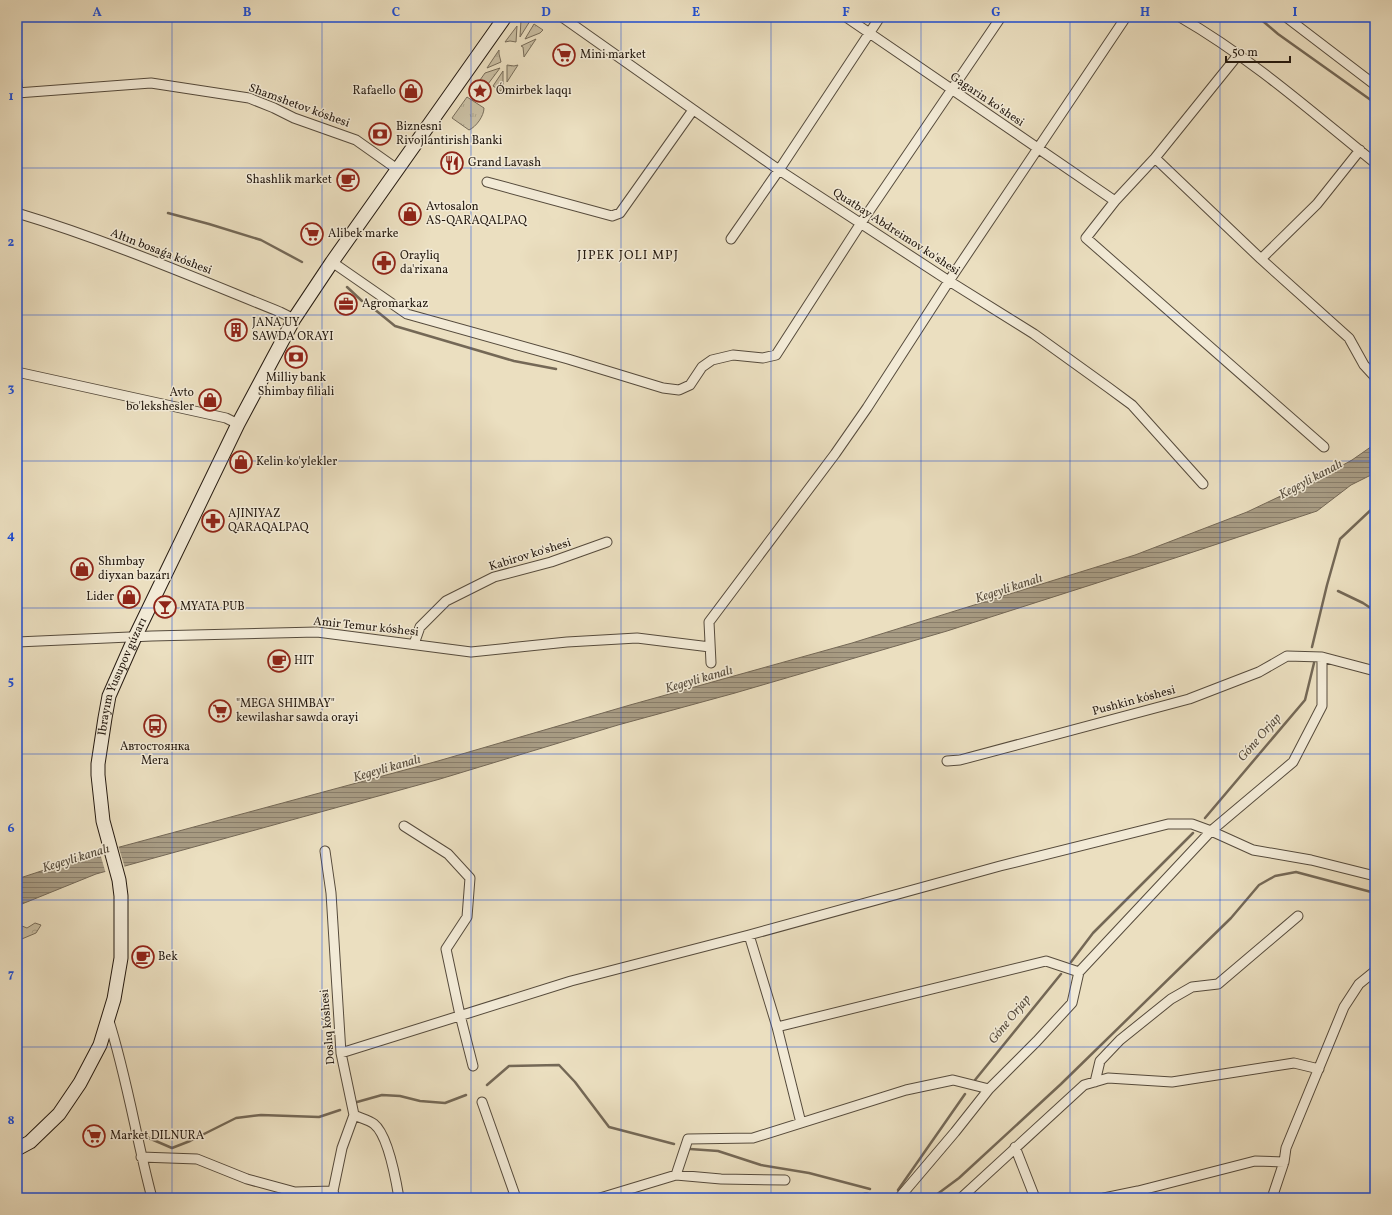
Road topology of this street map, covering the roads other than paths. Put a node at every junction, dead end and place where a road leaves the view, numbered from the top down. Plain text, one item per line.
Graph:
1 (505, 17) edge
2 (562, 17) edge
3 (846, 17) edge
4 (880, 17) edge
5 (1001, 17) edge
6 (1126, 17) edge
7 (1180, 17) edge
8 (1286, 17) edge
9 (869, 33) junction
10 (1238, 55) junction
11 (17, 81) edge
12 (1375, 85) edge
13 (951, 90) junction
14 (17, 93) edge
15 (694, 110) junction
16 (1039, 149) junction
17 (1360, 150) junction
18 (1154, 158) junction
19 (1375, 163) edge
20 (397, 169) junction
21 (779, 170) junction
22 (487, 182) dead end
23 (1115, 201) junction
24 (17, 213) edge
25 (861, 223) junction
26 (731, 239) dead end
27 (1261, 259) junction
28 (332, 262) junction
29 (949, 282) junction
30 (294, 319) junction
31 (17, 372) edge
32 (1375, 377) edge
33 (238, 424) junction
34 (1324, 448) dead end
35 (1203, 484) dead end
36 (606, 542) dead end
37 (134, 636) junction
38 (17, 642) edge
39 (414, 644) junction
40 (710, 648) junction
41 (1322, 657) junction
42 (711, 663) dead end
43 (1375, 671) edge
44 (947, 761) dead end
45 (404, 826) dead end
46 (1212, 831) junction
47 (326, 851) dead end
48 (1375, 876) edge
49 (1298, 916) dead end
50 (749, 935) junction
51 (1375, 971) edge
52 (1079, 972) junction
53 (460, 1015) junction
54 (108, 1018) junction
55 (777, 1026) junction
56 (341, 1053) junction
57 (473, 1066) dead end
58 (1319, 1069) junction
59 (1095, 1082) junction
60 (989, 1089) junction
61 (482, 1102) dead end
62 (354, 1115) junction
63 (801, 1123) junction
64 (1015, 1148) junction
65 (17, 1149) edge
66 (141, 1157) junction
67 (1284, 1162) junction
68 (676, 1175) junction
69 (785, 1180) dead end
70 (334, 1194) edge
71 (152, 1198) edge
72 (399, 1198) edge
73 (516, 1198) edge
74 (600, 1198) edge
75 (899, 1198) edge
76 (961, 1198) edge
77 (1035, 1198) edge
78 (1104, 1198) edge
79 (1272, 1198) edge

1 - 20 main road, Ibrayım Yusupov gúzarı
2 - 15 street, Quatbay Abdreimov ko'shesi
3 - 9 street, Gagarin ko'shesi
4 - 9 street
5 - 13 street
6 - 16 street
7 - 10 street
8 - 12 street
9 - 13 street, Gagarin ko'shesi
9 - 21 street
10 - 17 street
10 - 18 street
11 - 14 street
13 - 16 street, Gagarin ko'shesi
13 - 25 street
14 - 20 street, Shamshetov kóshesi
15 - 21 street, Quatbay Abdreimov ko'shesi
15 - 22 street
16 - 23 street, Gagarin ko'shesi
16 - 29 street
17 - 19 street
17 - 27 street
18 - 23 street
18 - 27 street
20 - 28 main road, Ibrayım Yusupov gúzarı
21 - 25 street, Quatbay Abdreimov ko'shesi
21 - 26 street
23 - 34 street
24 - 30 street, Altın bosaǵa kóshesi
25 - 28 street
25 - 29 street, Quatbay Abdreimov ko'shesi
27 - 32 street
28 - 30 main road, Ibrayım Yusupov gúzarı
29 - 35 street, Quatbay Abdreimov ko'shesi
29 - 40 street
30 - 33 main road, Ibrayım Yusupov gúzarı
31 - 33 street
33 - 37 main road, Ibrayım Yusupov gúzarı
36 - 39 street, Kabirov ko'shesi
37 - 38 street, Amir Temur kóshesi
37 - 39 street, Amir Temur kóshesi
37 - 54 main road, Ibrayım Yusupov gúzarı
39 - 40 street, Amir Temur kóshesi
40 - 42 street
41 - 43 street, Pushkin kóshesi
41 - 44 street, Pushkin kóshesi
41 - 46 street
45 - 53 street
46 - 48 street
46 - 50 street
46 - 52 street
47 - 56 street, Doslıq kóshesi
49 - 59 street
50 - 53 street
50 - 55 street
51 - 58 street
52 - 55 street
52 - 60 street
53 - 56 street
53 - 57 street
54 - 65 main road, Ibrayım Yusupov gúzarı
54 - 66 street
55 - 63 street
56 - 62 street, Doslıq kóshesi
58 - 59 street
58 - 67 street
59 - 64 street
60 - 63 street
60 - 75 street
61 - 73 street
62 - 70 street
62 - 72 street
63 - 68 street
64 - 76 street
64 - 77 street
66 - 70 street
66 - 71 street
67 - 78 street
67 - 79 street
68 - 69 street
68 - 74 street

